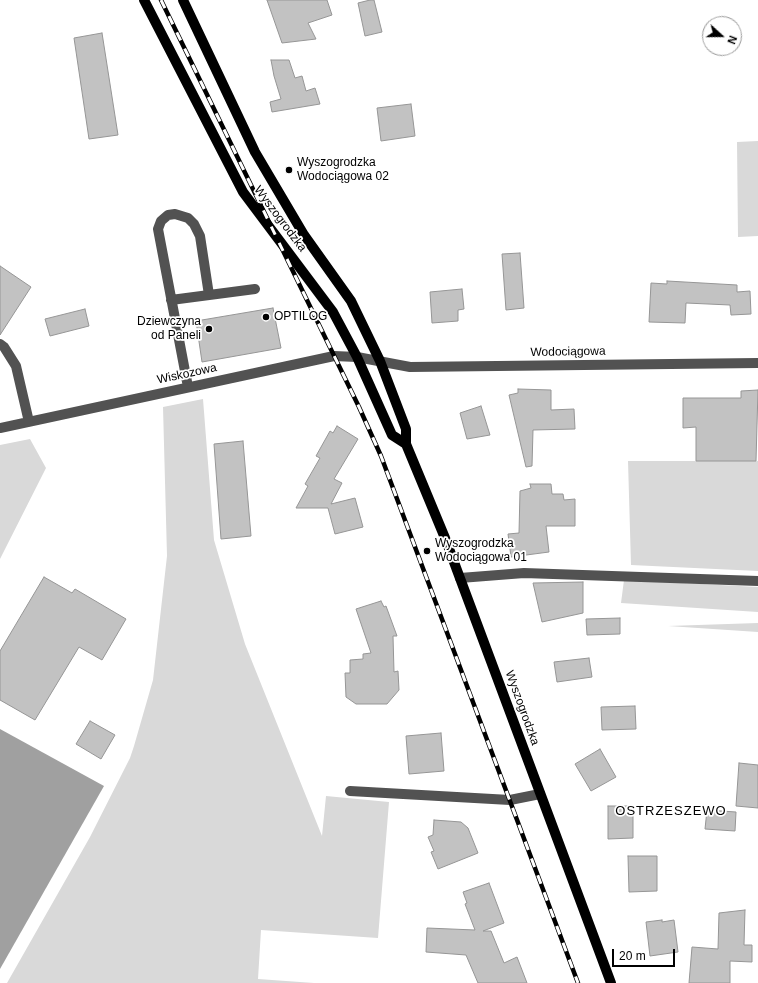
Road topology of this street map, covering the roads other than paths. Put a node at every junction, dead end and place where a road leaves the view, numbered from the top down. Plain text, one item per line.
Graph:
1 (144, 0) edge
2 (182, 0) edge
3 (255, 289) dead end
4 (209, 295) junction
5 (171, 300) junction
6 (0, 344) edge
7 (357, 357) junction
8 (380, 361) junction
9 (758, 363) edge
10 (188, 388) junction
11 (29, 422) junction
12 (0, 428) edge
13 (406, 444) junction
14 (460, 578) junction
15 (758, 580) edge
16 (350, 791) dead end
17 (540, 794) junction
18 (611, 983) edge

1 - 7 main road, Wyszogrodzka
2 - 8 main road, Wyszogrodzka
3 - 4 street
4 - 5 street
4 - 5 street
5 - 10 street
6 - 11 street
7 - 8 street, Wiskozowa
7 - 10 street, Wiskozowa
7 - 13 main road, Wyszogrodzka
8 - 9 street, Wodociągowa
8 - 13 main road, Wyszogrodzka
10 - 11 street, Wiskozowa
11 - 12 street, Wiskozowa
13 - 14 main road, Wyszogrodzka
14 - 15 street
14 - 17 main road, Wyszogrodzka
16 - 17 street
17 - 18 main road, Wyszogrodzka

